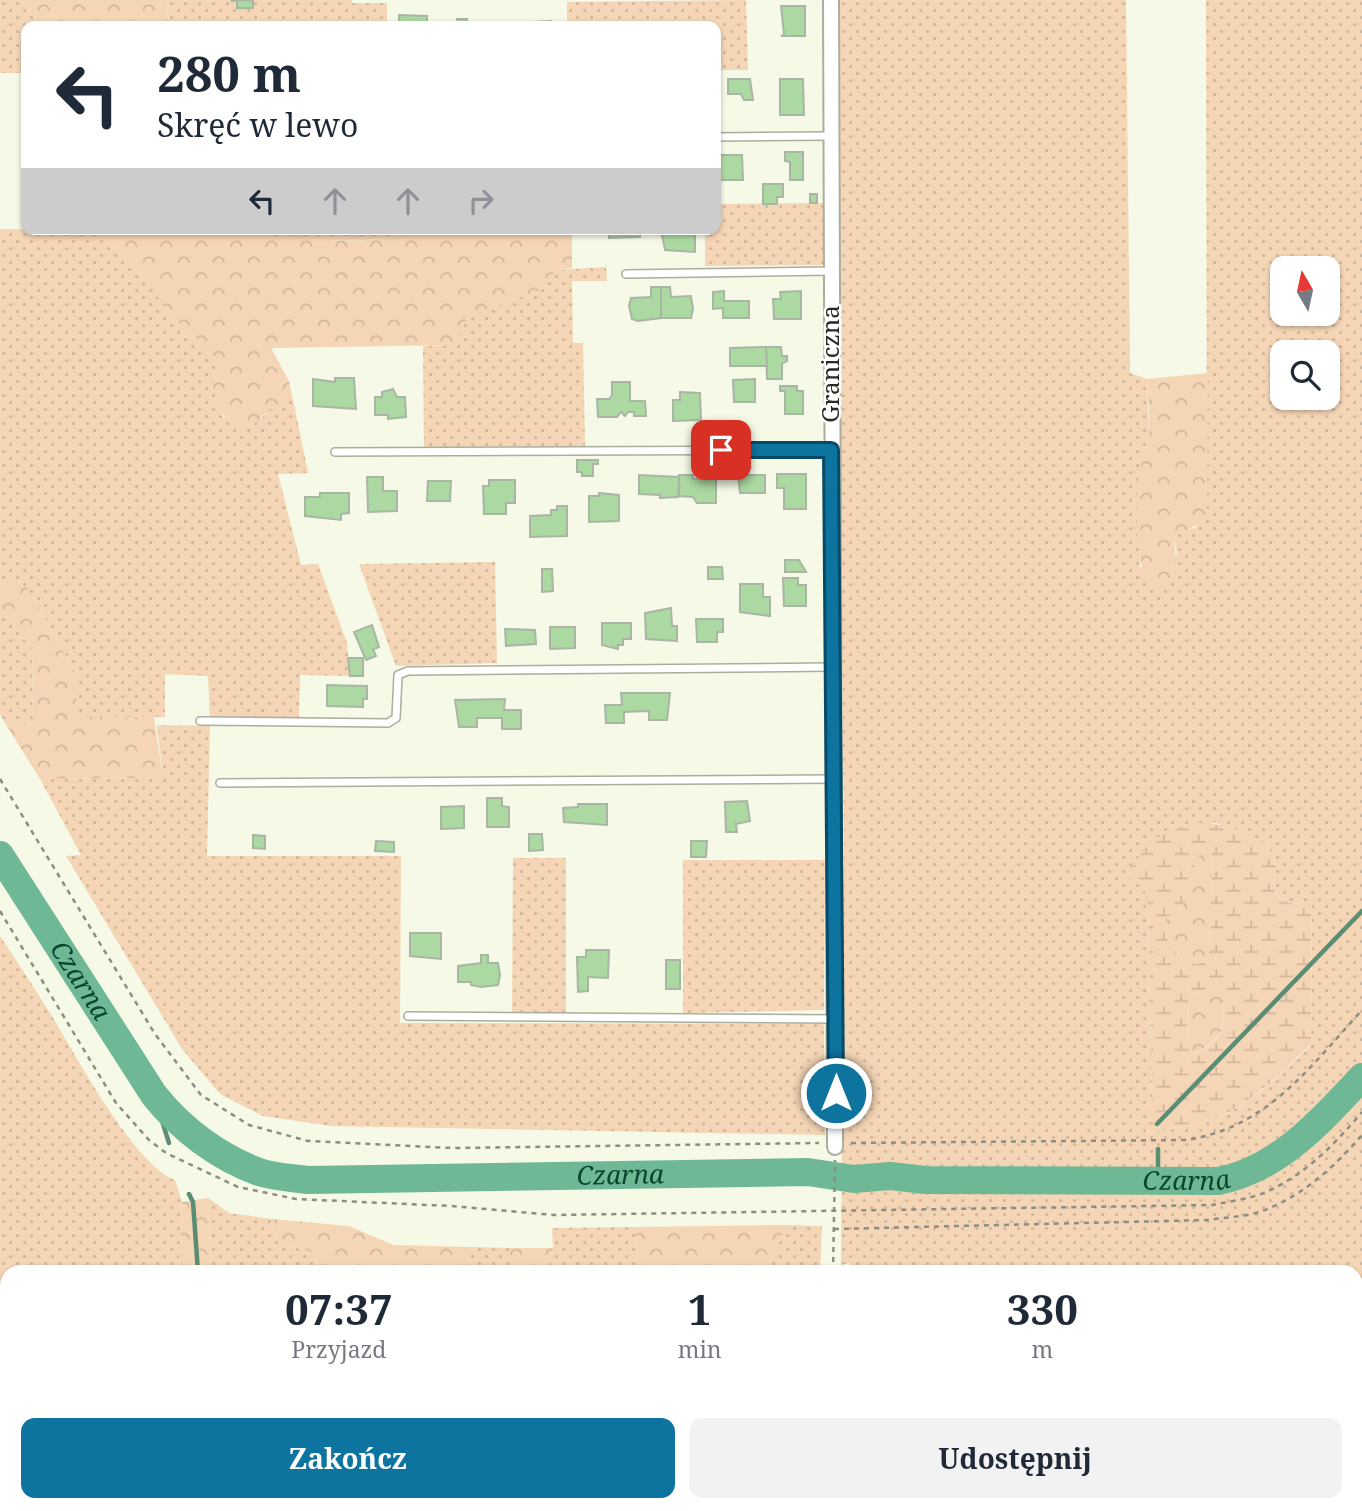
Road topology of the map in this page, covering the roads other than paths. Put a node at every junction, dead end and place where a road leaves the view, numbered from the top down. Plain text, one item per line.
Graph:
1 (831, 0) edge
2 (721, 136) edge
3 (829, 136) junction
4 (830, 271) junction
5 (626, 274) dead end
6 (831, 450) junction
7 (335, 452) dead end
8 (833, 667) junction
9 (200, 722) dead end
10 (834, 779) junction
11 (220, 783) dead end
12 (408, 1016) dead end
13 (836, 1018) junction
14 (835, 1145) road end

1 - 3 street, Graniczna
2 - 3 lane
3 - 4 street, Graniczna
4 - 5 lane
4 - 6 street, Graniczna
6 - 7 lane
6 - 8 street, Graniczna
8 - 9 lane
8 - 10 street, Graniczna
10 - 11 lane
10 - 13 street, Graniczna
12 - 13 lane
13 - 14 street, Graniczna

